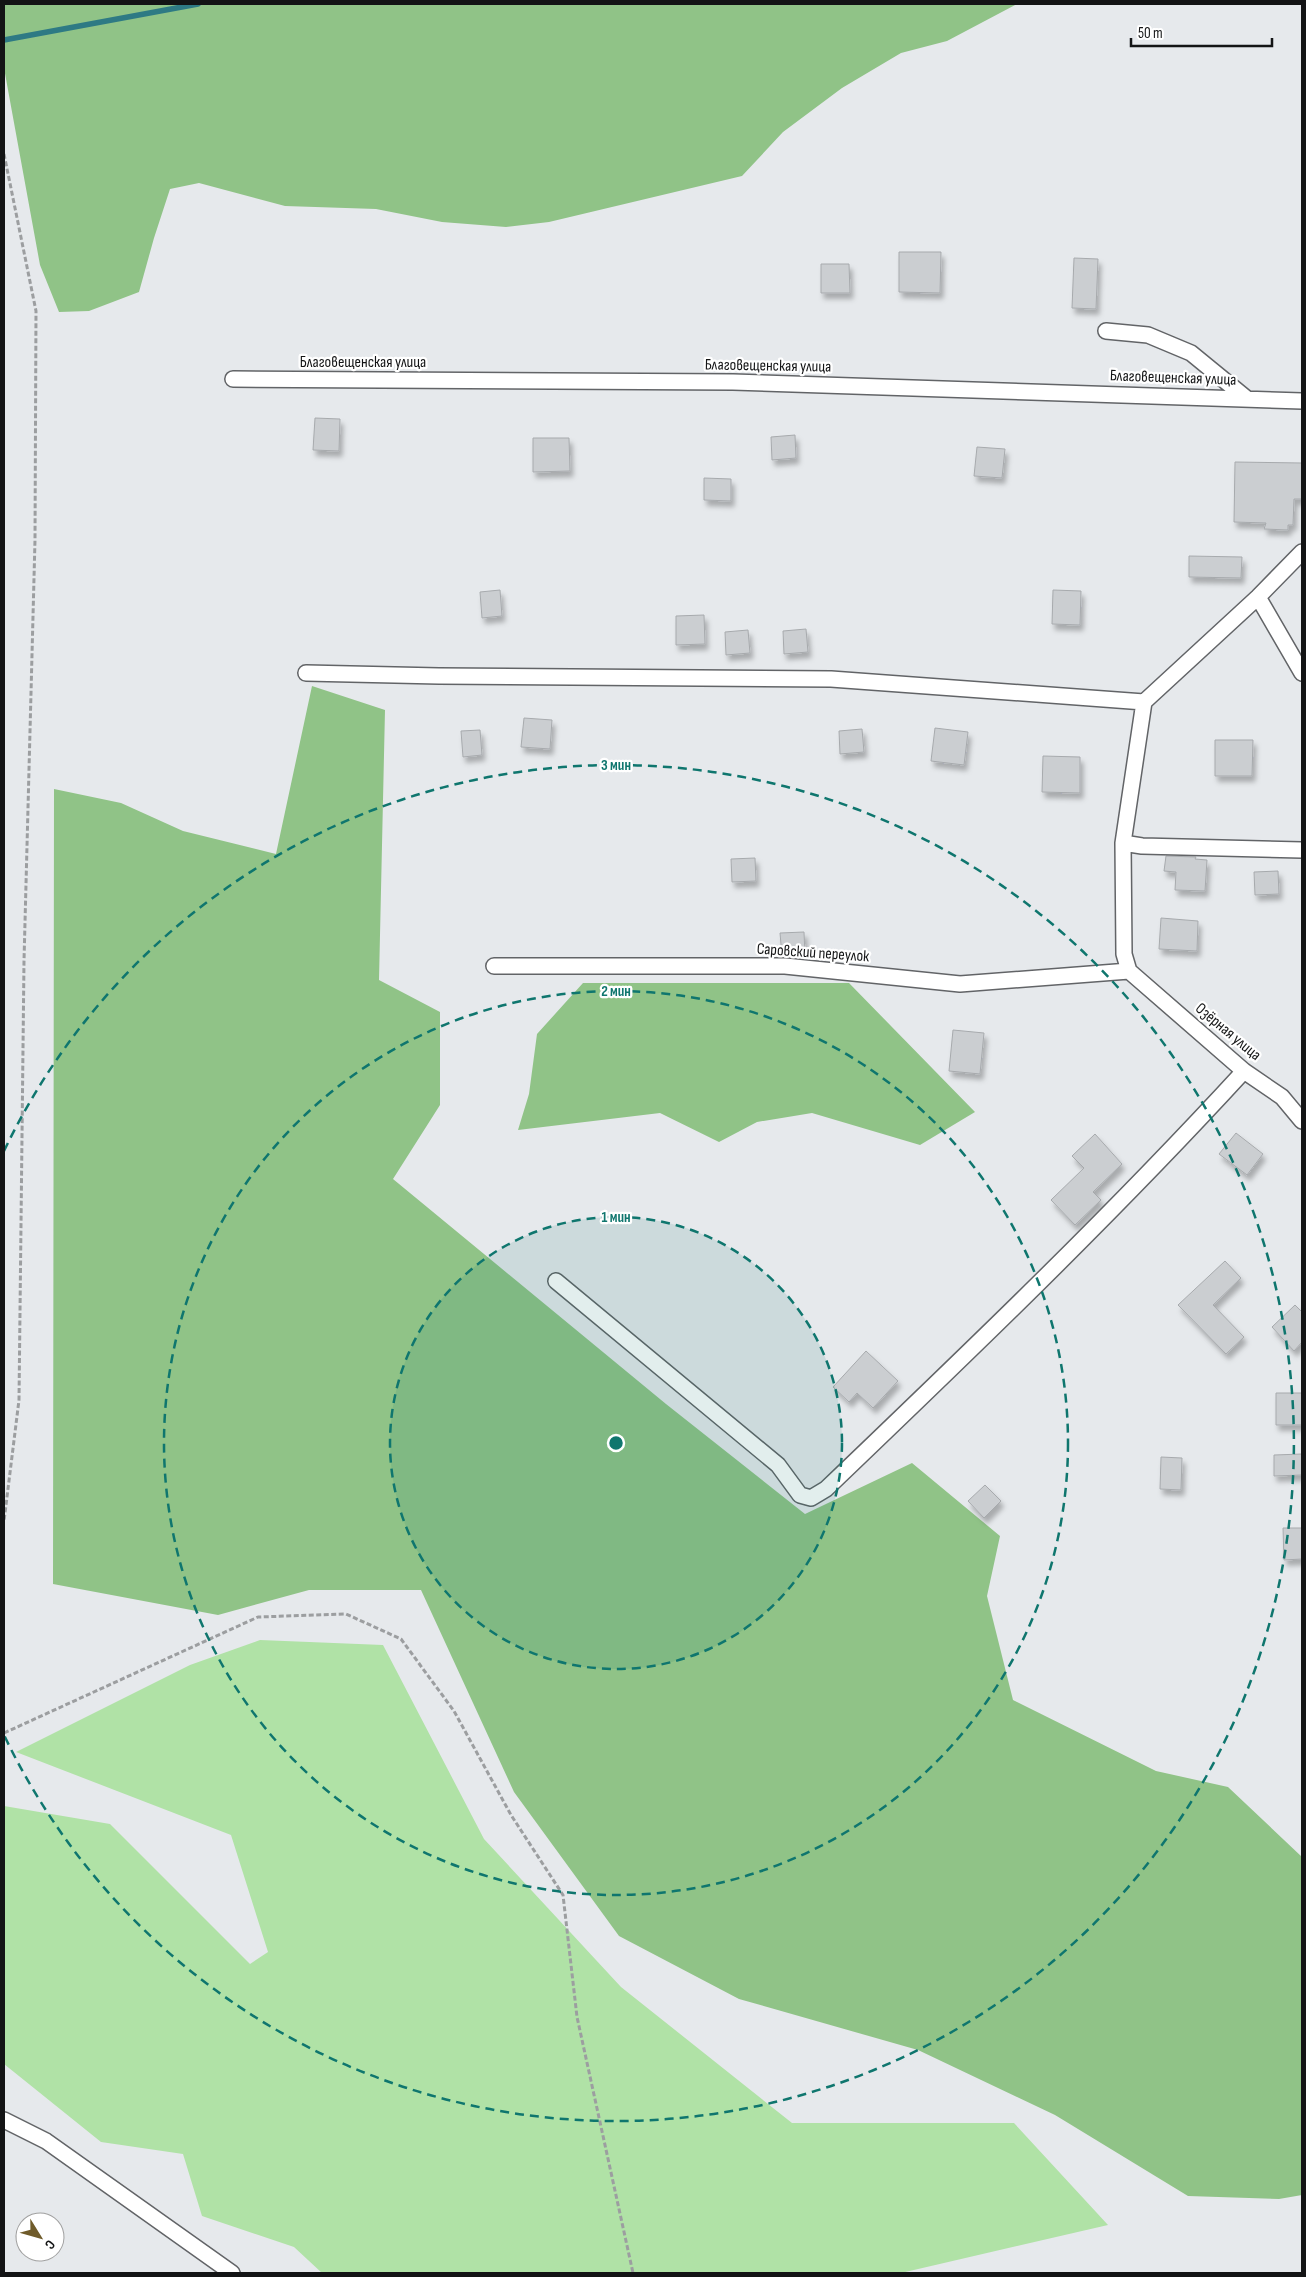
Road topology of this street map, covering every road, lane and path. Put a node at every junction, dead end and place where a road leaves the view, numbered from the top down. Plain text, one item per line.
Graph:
1 (4, 154) edge
2 (1106, 331) dead end
3 (233, 379) dead end
4 (1246, 398) junction
5 (1302, 401) edge
6 (1302, 552) edge
7 (1258, 597) junction
8 (306, 673) dead end
9 (1302, 673) edge
10 (1144, 702) junction
11 (1123, 843) junction
12 (1302, 850) edge
13 (494, 966) dead end
14 (1129, 971) junction
15 (1244, 1071) junction
16 (1302, 1121) edge
17 (556, 1281) dead end
18 (4, 1521) edge
19 (4, 1733) edge
20 (4, 2120) edge
21 (232, 2273) edge
22 (633, 2273) edge

1 - 18 path
2 - 4 street
3 - 4 street, Благовещенская улица
4 - 5 street, Благовещенская улица
6 - 7 street
7 - 9 street
7 - 10 street
8 - 10 street
10 - 11 street
11 - 12 street
11 - 14 street
13 - 14 street, Саровский переулок
14 - 15 street, Озёрная улица
15 - 16 street, Озёрная улица
15 - 17 street
19 - 22 path
20 - 21 street

